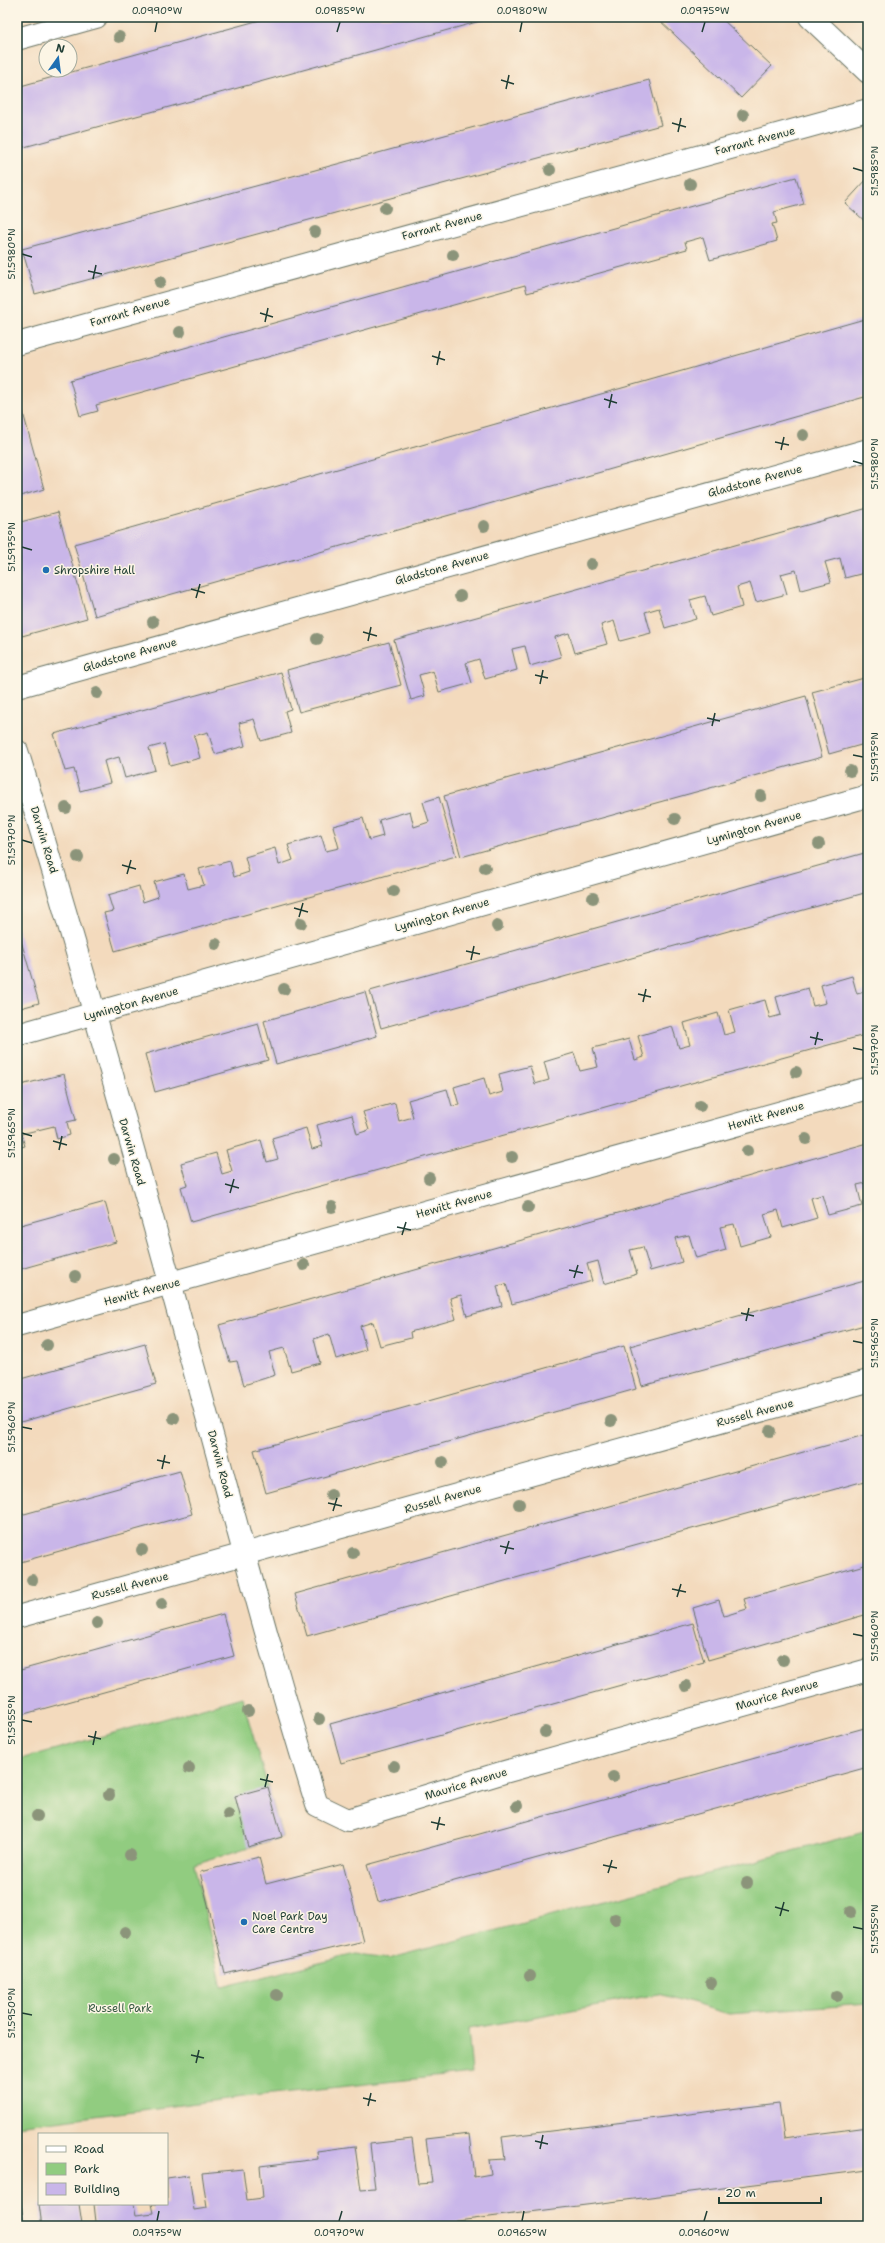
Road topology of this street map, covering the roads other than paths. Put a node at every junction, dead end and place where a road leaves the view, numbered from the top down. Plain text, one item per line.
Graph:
1 (96, 17) edge
2 (814, 18) edge
3 (17, 39) edge
4 (868, 72) edge
5 (868, 110) edge
6 (17, 344) edge
7 (868, 450) edge
8 (17, 687) edge
9 (17, 750) edge
10 (868, 796) edge
11 (94, 1015) junction
12 (17, 1035) edge
13 (868, 1088) edge
14 (170, 1284) junction
15 (17, 1326) edge
16 (868, 1381) edge
17 (245, 1555) junction
18 (17, 1617) edge
19 (868, 1670) edge

1 - 3 street
2 - 4 street
5 - 6 street, Farrant Avenue
7 - 8 street, Gladstone Avenue
9 - 11 street, Darwin Road
10 - 11 street, Lymington Avenue
11 - 12 street, Lymington Avenue
11 - 14 street, Darwin Road
13 - 14 street, Hewitt Avenue
14 - 15 street, Hewitt Avenue
14 - 17 street, Darwin Road
16 - 17 street, Russell Avenue
17 - 18 street, Russell Avenue
17 - 19 street, Maurice Avenue

